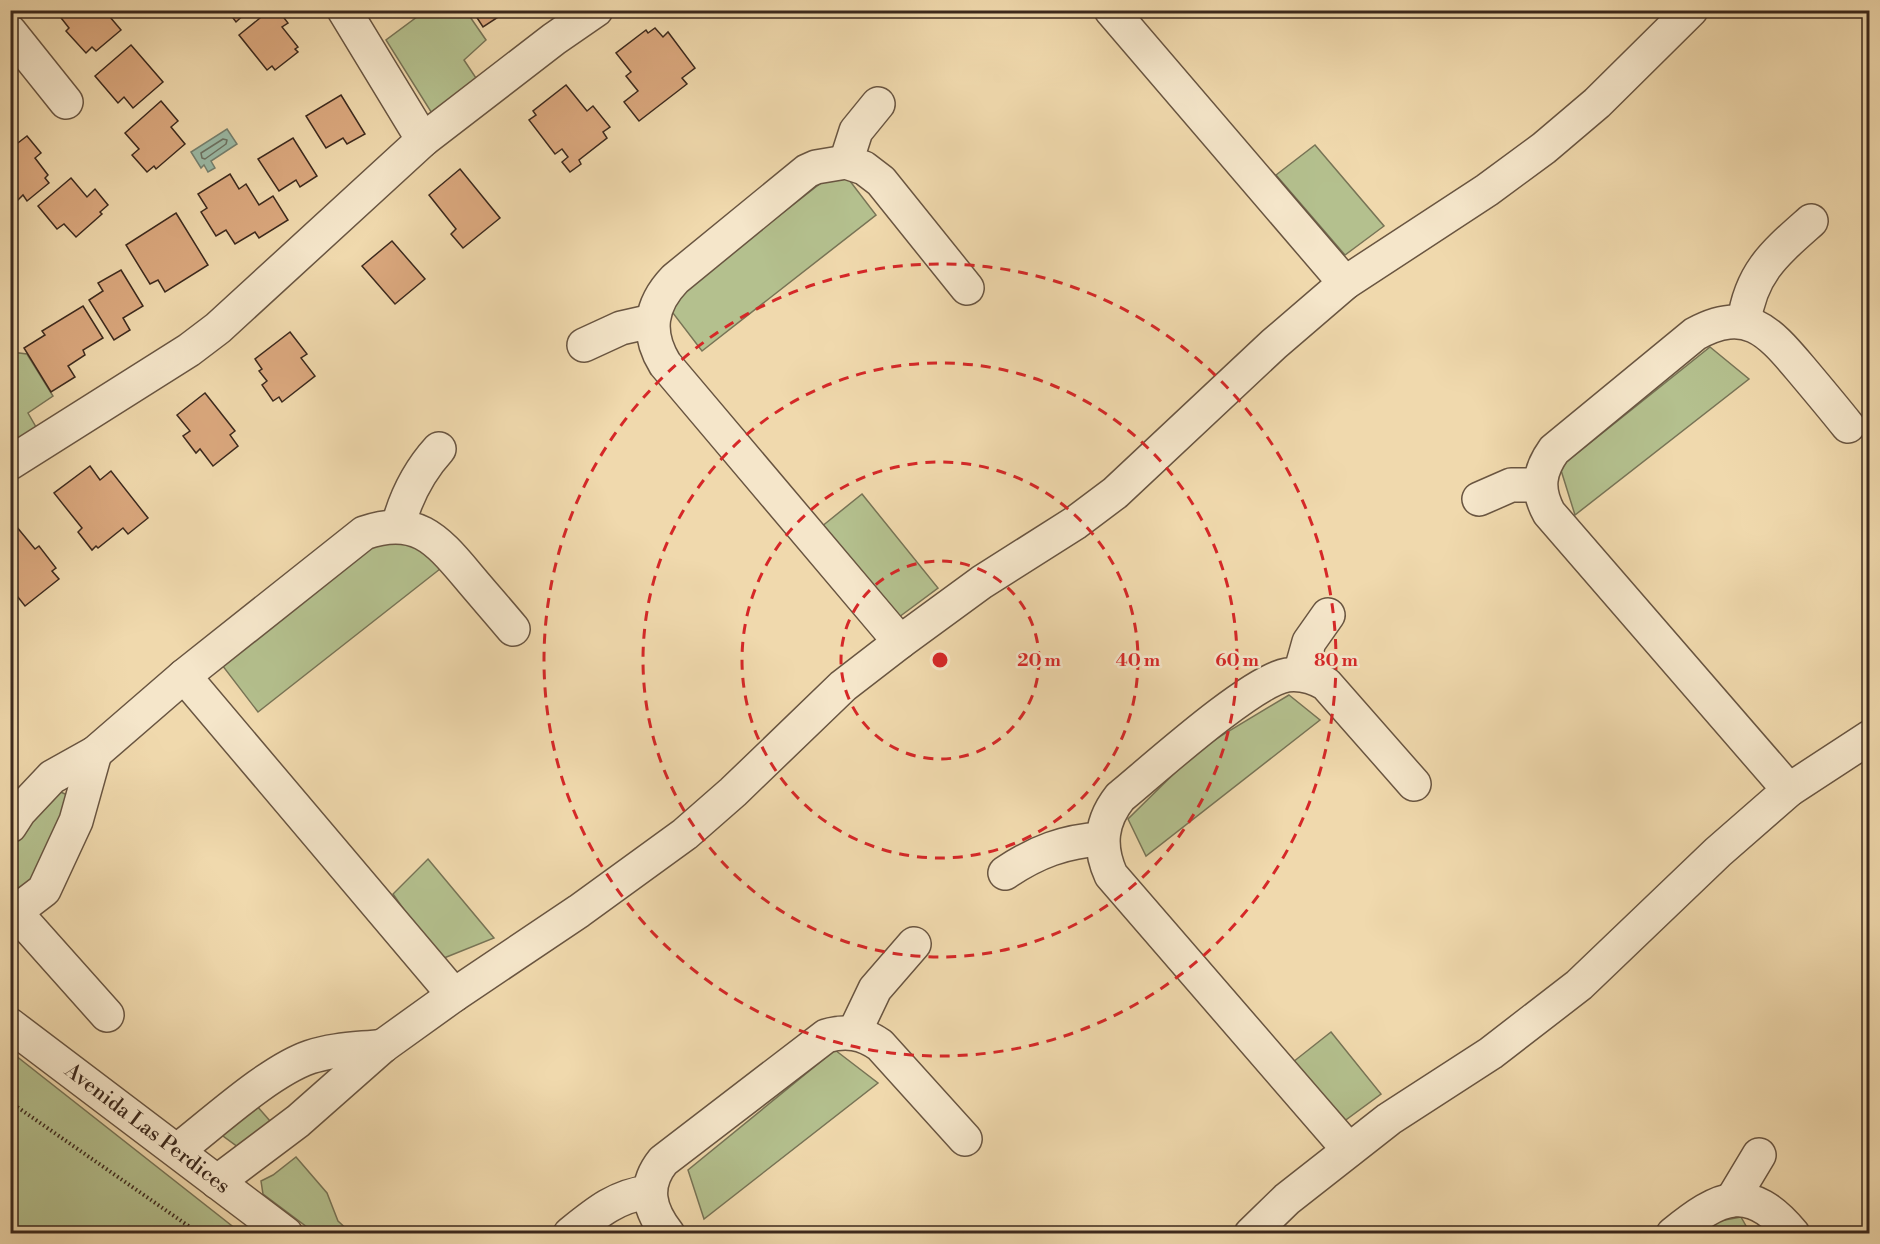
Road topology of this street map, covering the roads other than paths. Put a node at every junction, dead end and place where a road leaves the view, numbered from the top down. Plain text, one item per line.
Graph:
1 (344, 10) edge
2 (596, 10) edge
3 (1111, 10) edge
4 (1691, 10) edge
5 (10, 32) edge
6 (66, 102) dead end
7 (878, 104) dead end
8 (423, 140) junction
9 (846, 162) junction
10 (1811, 221) dead end
11 (1345, 283) junction
12 (967, 288) dead end
13 (652, 321) junction
14 (1744, 322) junction
15 (584, 345) dead end
16 (1848, 426) dead end
17 (439, 449) dead end
18 (10, 463) edge
19 (1539, 485) junction
20 (1479, 499) dead end
21 (398, 526) junction
22 (1328, 615) dead end
23 (513, 629) dead end
24 (900, 642) junction
25 (1300, 674) junction
26 (184, 676) junction
27 (1869, 736) edge
28 (95, 753) junction
29 (1414, 784) dead end
30 (1789, 790) junction
31 (10, 826) edge
32 (1102, 839) junction
33 (1005, 873) dead end
34 (13, 914) edge
35 (914, 944) dead end
36 (454, 995) junction
37 (107, 1015) dead end
38 (10, 1024) edge
39 (854, 1033) junction
40 (383, 1046) junction
41 (965, 1139) dead end
42 (178, 1150) junction
43 (1349, 1150) junction
44 (1759, 1155) dead end
45 (217, 1182) junction
46 (649, 1192) junction
47 (1732, 1200) junction
48 (286, 1233) edge
49 (570, 1233) edge
50 (668, 1233) edge
51 (1251, 1233) edge
52 (1673, 1233) edge
53 (1793, 1233) edge

1 - 8 street
2 - 8 street
3 - 11 street
4 - 11 street
5 - 6 street
7 - 9 street
8 - 18 street
9 - 12 street
9 - 13 street
10 - 14 street
11 - 24 street
13 - 15 street
13 - 24 street
14 - 16 street
14 - 19 street
17 - 21 street
19 - 20 street
19 - 30 street
21 - 23 street
21 - 26 street
22 - 25 street
24 - 36 street
25 - 29 street
25 - 32 street
26 - 28 street
26 - 36 street
27 - 30 street
28 - 31 street
28 - 34 street
30 - 43 street
32 - 33 street
32 - 43 street
34 - 37 street
35 - 39 street
36 - 40 street
38 - 42 street, Avenida Las Perdices
39 - 41 street
39 - 46 street
40 - 42 street
40 - 45 street
42 - 45 street, Avenida Las Perdices
43 - 51 street
44 - 47 street
45 - 48 street, Avenida Las Perdices
46 - 49 street
46 - 50 street
47 - 52 street
47 - 53 street

